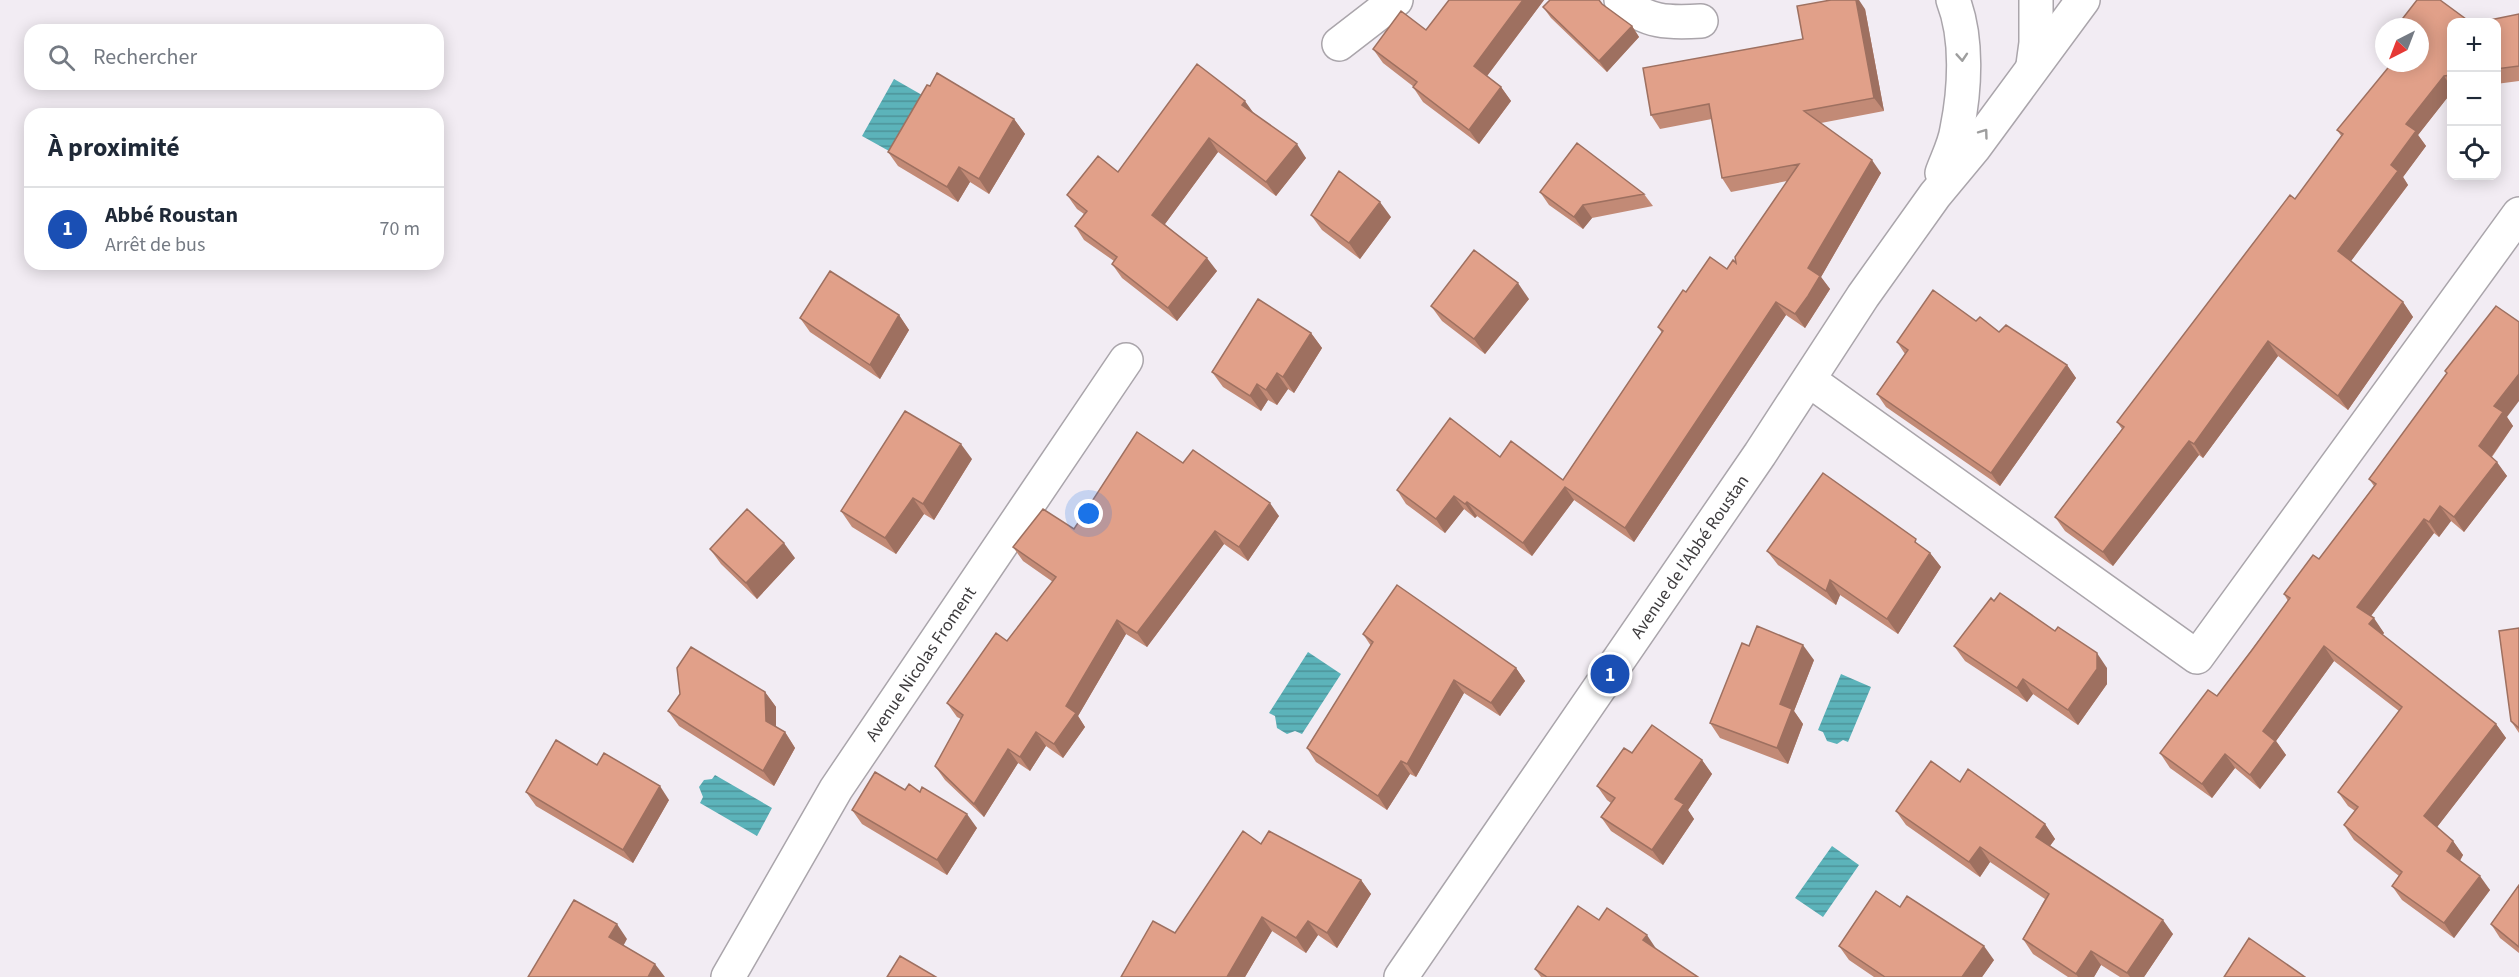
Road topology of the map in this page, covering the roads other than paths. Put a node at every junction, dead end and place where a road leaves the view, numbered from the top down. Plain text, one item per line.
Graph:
1 (1396, 0) edge
2 (1621, 0) edge
3 (2036, 0) edge
4 (2083, 0) edge
5 (1959, 4) edge
6 (1701, 21) dead end
7 (1339, 44) dead end
8 (2032, 66) junction
9 (1935, 195) junction
10 (2519, 214) edge
11 (1126, 360) dead end
12 (1809, 380) junction
13 (728, 977) edge
14 (1401, 977) edge

1 - 7 street
2 - 6 street
3 - 8 street, Avenue de l'Abbé Roustan
4 - 8 street, Avenue de l'Abbé Roustan
5 -> 9 street, Avenue de l'Abbé Roustan
9 -> 8 street, Avenue de l'Abbé Roustan
9 - 12 street, Avenue de l'Abbé Roustan
10 - 12 street
11 - 13 street, Avenue Nicolas Froment
12 - 14 street, Avenue de l'Abbé Roustan

